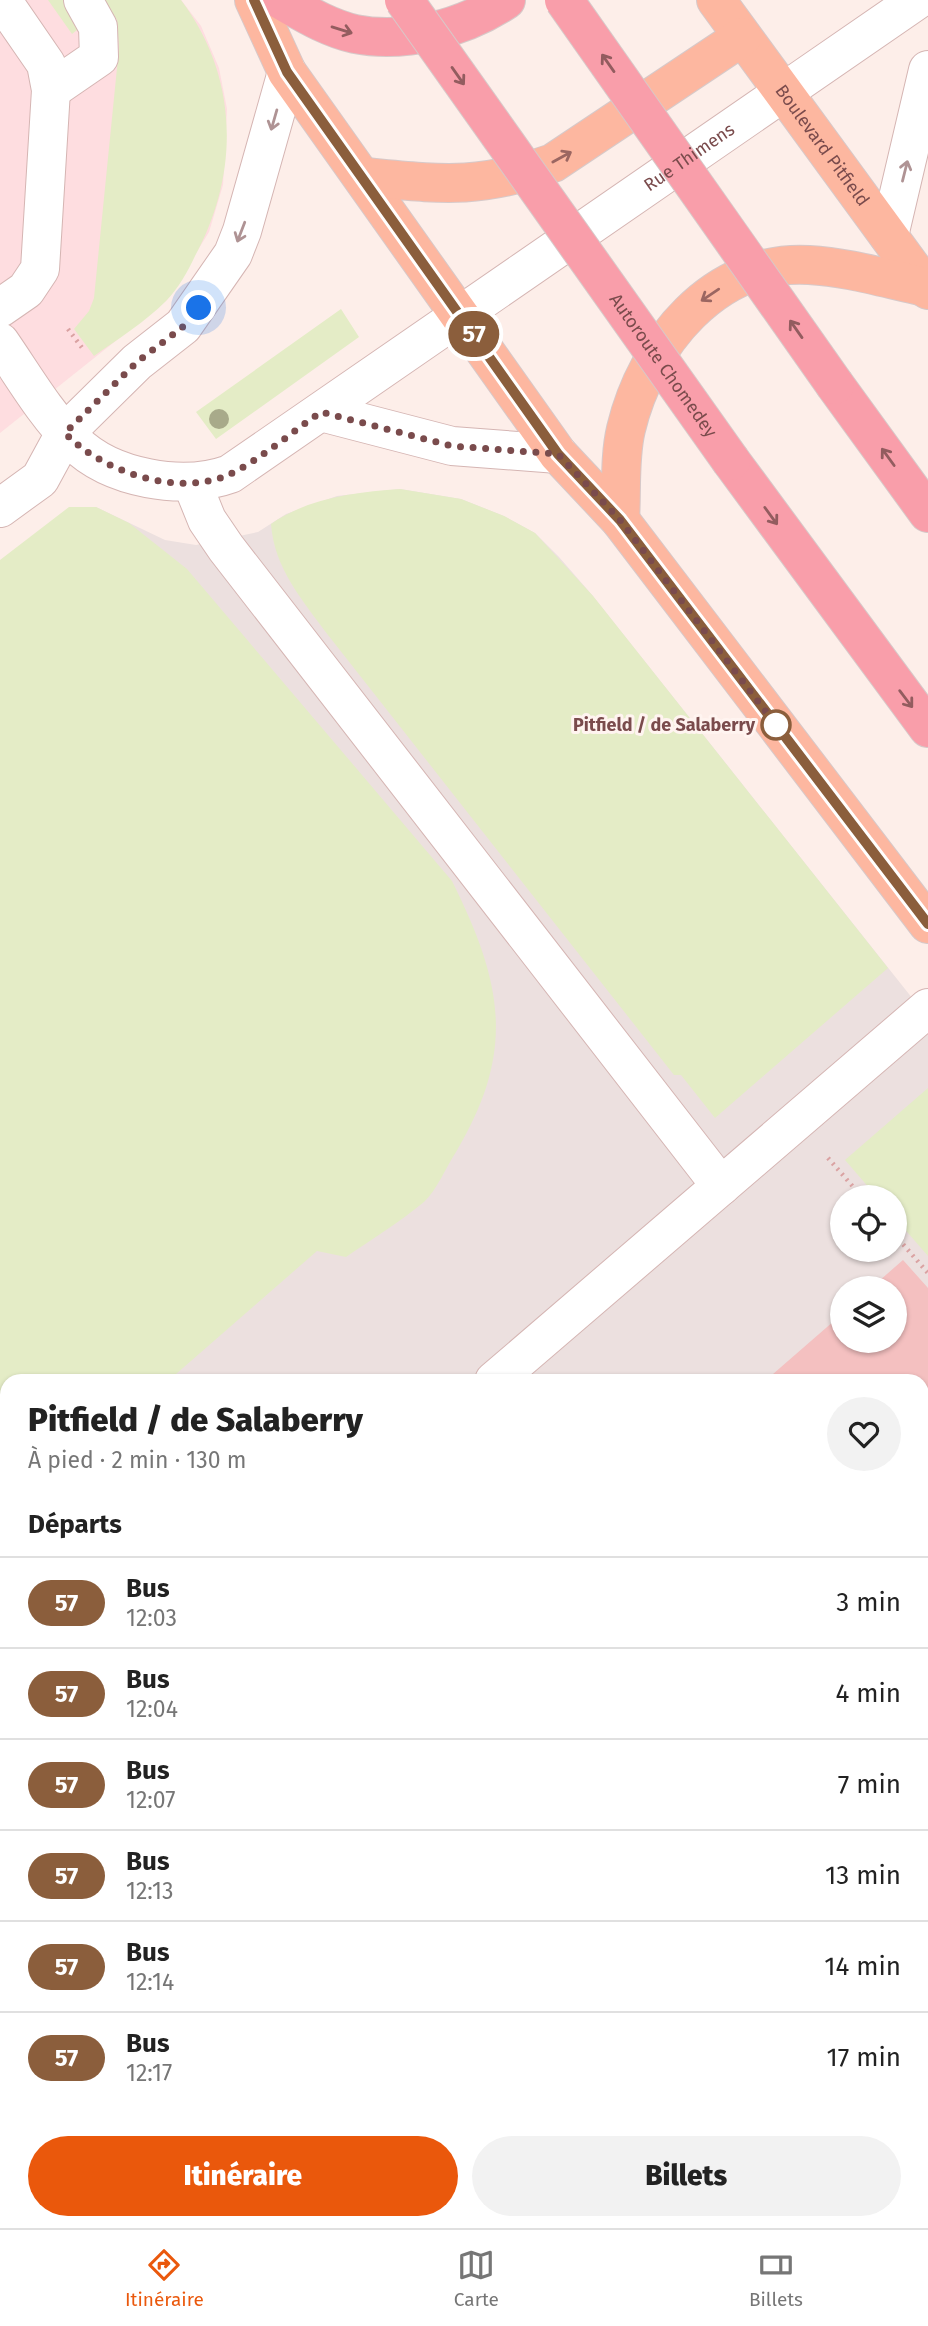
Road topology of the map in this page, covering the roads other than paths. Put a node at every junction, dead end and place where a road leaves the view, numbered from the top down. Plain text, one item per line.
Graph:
1 (2, 0) edge
2 (83, 0) edge
3 (254, 0) edge
4 (281, 0) edge
5 (404, 0) edge
6 (506, 0) edge
7 (564, 0) edge
8 (716, 0) edge
9 (917, 0) edge
10 (742, 37) junction
11 (928, 70) edge
12 (287, 72) junction
13 (51, 90) junction
14 (783, 90) junction
15 (364, 177) junction
16 (889, 236) junction
17 (927, 288) edge
18 (0, 308) edge
19 (461, 317) junction
20 (0, 342) edge
21 (321, 412) junction
22 (65, 433) junction
23 (558, 454) junction
24 (192, 483) junction
25 (0, 508) edge
26 (928, 513) edge
27 (620, 520) junction
28 (928, 728) edge
29 (928, 924) edge
30 (928, 1008) edge
31 (720, 1186) junction
32 (502, 1374) edge

1 - 13 street
2 - 13 street
3 - 12 main road
4 -> 6 highway
5 -> 28 highway, Autoroute Chomedey, bridge
26 -> 7 highway, bridge
8 - 10 main road, Boulevard Pitfield
9 - 14 street, Rue Thimens
10 - 14 main road, Boulevard Pitfield
15 -> 10 main road
16 -> 11 street
12 - 15 main road
12 -> 22 street
13 - 18 street
14 - 16 main road, Boulevard Pitfield
14 - 19 street, Rue Thimens
15 - 19 main road
16 - 17 main road, Boulevard Pitfield
17 -> 27 main road
19 - 21 street, Rue Thimens
19 - 23 main road
20 - 22 street
21 - 23 street
21 - 24 street, Rue Thimens
22 - 24 street
22 - 25 street
23 - 27 main road
24 - 31 street
27 - 29 main road
30 - 31 street
31 - 32 street

